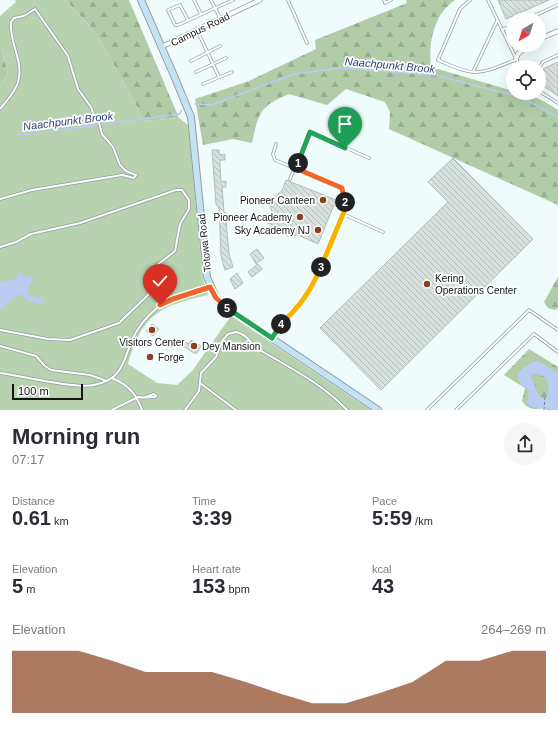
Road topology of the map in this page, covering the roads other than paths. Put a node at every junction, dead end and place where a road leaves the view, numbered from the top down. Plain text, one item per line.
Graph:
1 (141, 0) edge
2 (194, 0) edge
3 (211, 0) edge
4 (233, 0) edge
5 (260, 0) edge
6 (288, 0) edge
7 (384, 0) edge
8 (391, 0) edge
9 (470, 0) edge
10 (488, 0) edge
11 (229, 1) edge
12 (558, 5) edge
13 (215, 9) junction
14 (542, 12) edge
15 (201, 14) junction
16 (220, 19) junction
17 (188, 20) junction
18 (497, 20) junction
19 (506, 28) edge
20 (197, 30) junction
21 (502, 30) junction
22 (558, 31) edge
23 (546, 37) edge
24 (307, 43) dead end
25 (220, 46) dead end
26 (161, 47) junction
27 (206, 52) junction
28 (520, 52) edge
29 (558, 55) edge
30 (226, 58) dead end
31 (516, 59) junction
32 (191, 61) dead end
33 (546, 61) edge
34 (212, 64) junction
35 (196, 72) dead end
36 (232, 72) dead end
37 (473, 72) junction
38 (218, 77) junction
39 (203, 84) dead end
40 (546, 95) edge
41 (558, 103) edge
42 (0, 109) edge
43 (276, 144) dead end
44 (370, 158) dead end
45 (295, 168) junction
46 (290, 179) dead end
47 (0, 199) edge
48 (343, 214) junction
49 (384, 232) dead end
50 (0, 247) edge
51 (210, 287) junction
52 (0, 330) edge
53 (558, 330) edge
54 (272, 338) junction
55 (0, 346) edge
56 (558, 352) edge
57 (0, 373) edge
58 (112, 378) junction
59 (107, 381) junction
60 (200, 383) junction
61 (137, 397) junction
62 (145, 397) dead end
63 (112, 410) edge
64 (142, 410) edge
65 (185, 410) edge
66 (236, 410) edge
67 (347, 410) edge
68 (378, 410) edge
69 (427, 410) edge
70 (456, 410) edge

1 - 26 main road, Totowa Road
2 - 15 lane
3 - 13 lane
4 - 11 lane
5 - 16 street, Campus Road
6 - 24 lane
7 - 8 lane
9 - 37 lane
10 - 18 lane
11 - 13 lane
12 - 14 lane
13 - 15 lane
13 - 16 lane
15 - 17 lane
16 - 20 street, Campus Road
17 - 17 lane
18 - 21 lane
18 - 37 lane
19 - 21 lane
20 - 26 street, Campus Road
20 - 27 lane
21 - 31 lane
22 - 23 street
25 - 27 lane
26 - 51 main road, Totowa Road
27 - 32 lane
27 - 34 lane
28 - 31 street
29 - 33 lane
30 - 34 lane
31 - 37 lane
34 - 35 lane
34 - 38 lane
36 - 38 lane
38 - 39 lane
40 - 41 lane
42 - 47 lane
43 - 45 lane
44 - 45 lane
45 - 46 lane
45 - 48 lane
48 - 49 lane
48 - 54 lane
50 - 52 lane
51 - 54 main road, Totowa Road
51 - 58 lane
53 - 69 lane
54 - 68 main road, Totowa Road
55 - 59 lane
56 - 70 lane
57 - 59 lane
58 - 59 lane
58 - 61 lane
60 - 65 lane
60 - 66 lane
60 - 67 lane
61 - 62 lane
61 - 63 lane
61 - 64 lane

